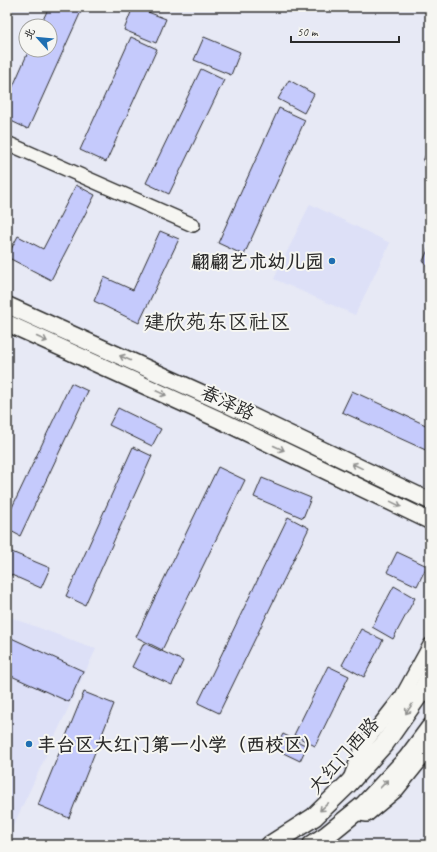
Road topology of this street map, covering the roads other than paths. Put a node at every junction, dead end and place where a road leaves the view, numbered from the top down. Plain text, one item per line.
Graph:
1 (7, 143) edge
2 (193, 226) dead end
3 (7, 305) edge
4 (7, 323) edge
5 (430, 501) edge
6 (430, 521) edge
7 (430, 645) edge
8 (430, 676) edge
9 (430, 728) edge
10 (430, 749) edge
11 (348, 784) junction
12 (353, 813) junction
13 (270, 845) edge
14 (312, 845) edge

1 - 2 street
5 -> 3 street, 春泽路
4 -> 6 street, 春泽路
7 - 11 street
8 -> 11 main road, 大红门西路
12 -> 9 main road
10 - 12 street
11 -> 13 main road, 大红门西路
12 - 14 main road

